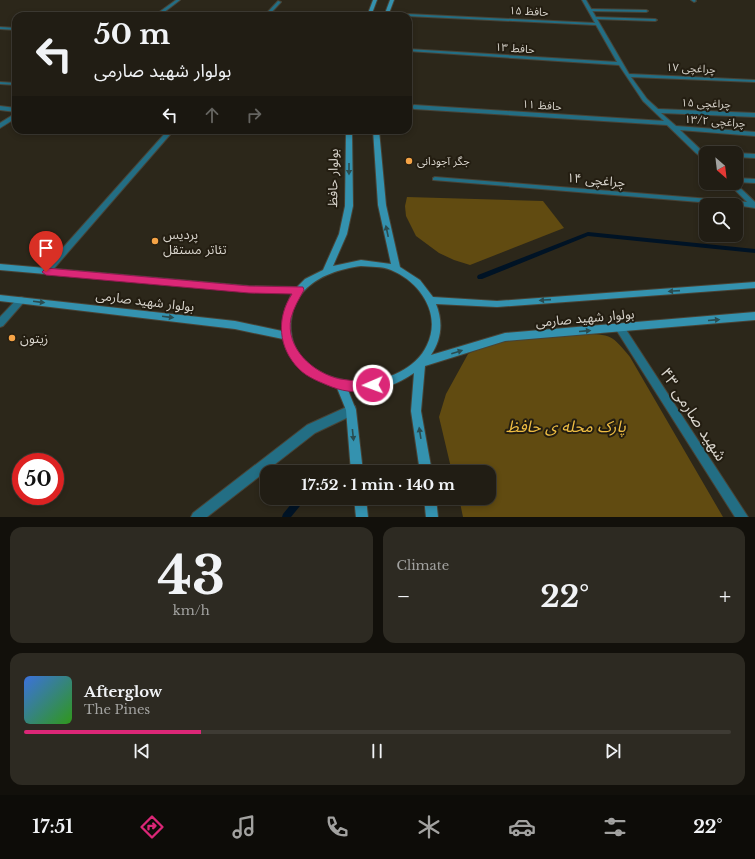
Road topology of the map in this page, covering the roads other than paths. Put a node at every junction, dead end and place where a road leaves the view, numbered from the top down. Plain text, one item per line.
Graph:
1 (178, 0) edge
2 (375, 0) edge
3 (392, 0) edge
4 (584, 0) edge
5 (279, 2) dead end
6 (590, 10) junction
7 (646, 11) dead end
8 (162, 12) edge
9 (270, 12) edge
10 (370, 12) edge
11 (387, 12) edge
12 (412, 16) edge
13 (595, 18) junction
14 (655, 20) dead end
15 (598, 24) junction
16 (0, 28) edge
17 (12, 29) edge
18 (412, 50) edge
19 (620, 64) junction
20 (627, 74) junction
21 (755, 81) edge
22 (0, 83) edge
23 (12, 84) edge
24 (414, 107) dead end
25 (0, 108) edge
26 (12, 110) edge
27 (656, 111) junction
28 (755, 115) edge
29 (12, 118) edge
30 (668, 123) junction
31 (0, 126) edge
32 (673, 128) junction
33 (167, 134) edge
34 (349, 134) edge
35 (376, 134) edge
36 (755, 134) edge
37 (698, 152) edge
38 (743, 155) edge
39 (755, 156) edge
40 (435, 179) dead end
41 (743, 180) edge
42 (755, 181) edge
43 (739, 190) edge
44 (755, 205) edge
45 (0, 267) edge
46 (396, 269) junction
47 (327, 270) junction
48 (46, 272) junction
49 (755, 285) edge
50 (300, 290) junction
51 (0, 298) edge
52 (21, 300) junction
53 (432, 300) junction
54 (755, 316) edge
55 (0, 323) edge
56 (620, 328) junction
57 (286, 336) junction
58 (420, 363) junction
59 (340, 384) junction
60 (351, 410) junction
61 (356, 465) edge
62 (425, 465) edge
63 (361, 505) edge
64 (431, 505) edge
65 (197, 517) edge
66 (362, 517) edge
67 (432, 517) edge
68 (742, 517) edge

1 - 8 street
2 - 10 main road
3 - 11 main road
4 - 6 street
5 - 9 street
6 - 7 street
6 - 13 street
12 - 15 street, حافظ ۱۵
13 - 14 street
13 - 15 street
15 - 19 street
16 - 17 street
18 - 19 street, حافط ۱۳
19 - 20 street
20 - 21 street, چراغچی ۱۷
20 - 27 street
22 - 23 street
24 - 30 street, حافظ ۱۱
25 - 26 street
27 - 28 street, چراغچی ۱۵
27 - 30 street
29 - 31 street
30 - 32 street
32 - 36 street, چراغچی ۱۳/۲
32 - 37 street
33 - 48 street
34 -> 47 main road, بولوار حافظ
46 -> 35 main road
38 - 39 street
40 - 44 street, چراغچی ۱۴
41 - 42 street
43 - 44 street
45 - 48 main road, بولوار شهید صارمی
46 - 47 main road
46 - 53 main road
47 - 50 main road
48 - 50 main road, بولوار شهید صارمی
49 -> 53 main road, بولوار شهید صارمی
50 - 57 main road
51 - 52 main road, بولوار شهید صارمی
52 - 55 street
52 -> 57 main road, بولوار شهید صارمی
53 - 58 main road
56 -> 54 main road, بولوار شهید صارمی
58 -> 56 main road, بولوار شهید صارمی
56 - 68 street, شهید صارمی ۴۳
57 - 59 main road
58 - 59 main road
62 -> 58 main road
59 - 60 main road
60 -> 61 main road
60 - 65 street
63 - 66 main road
64 - 67 main road

